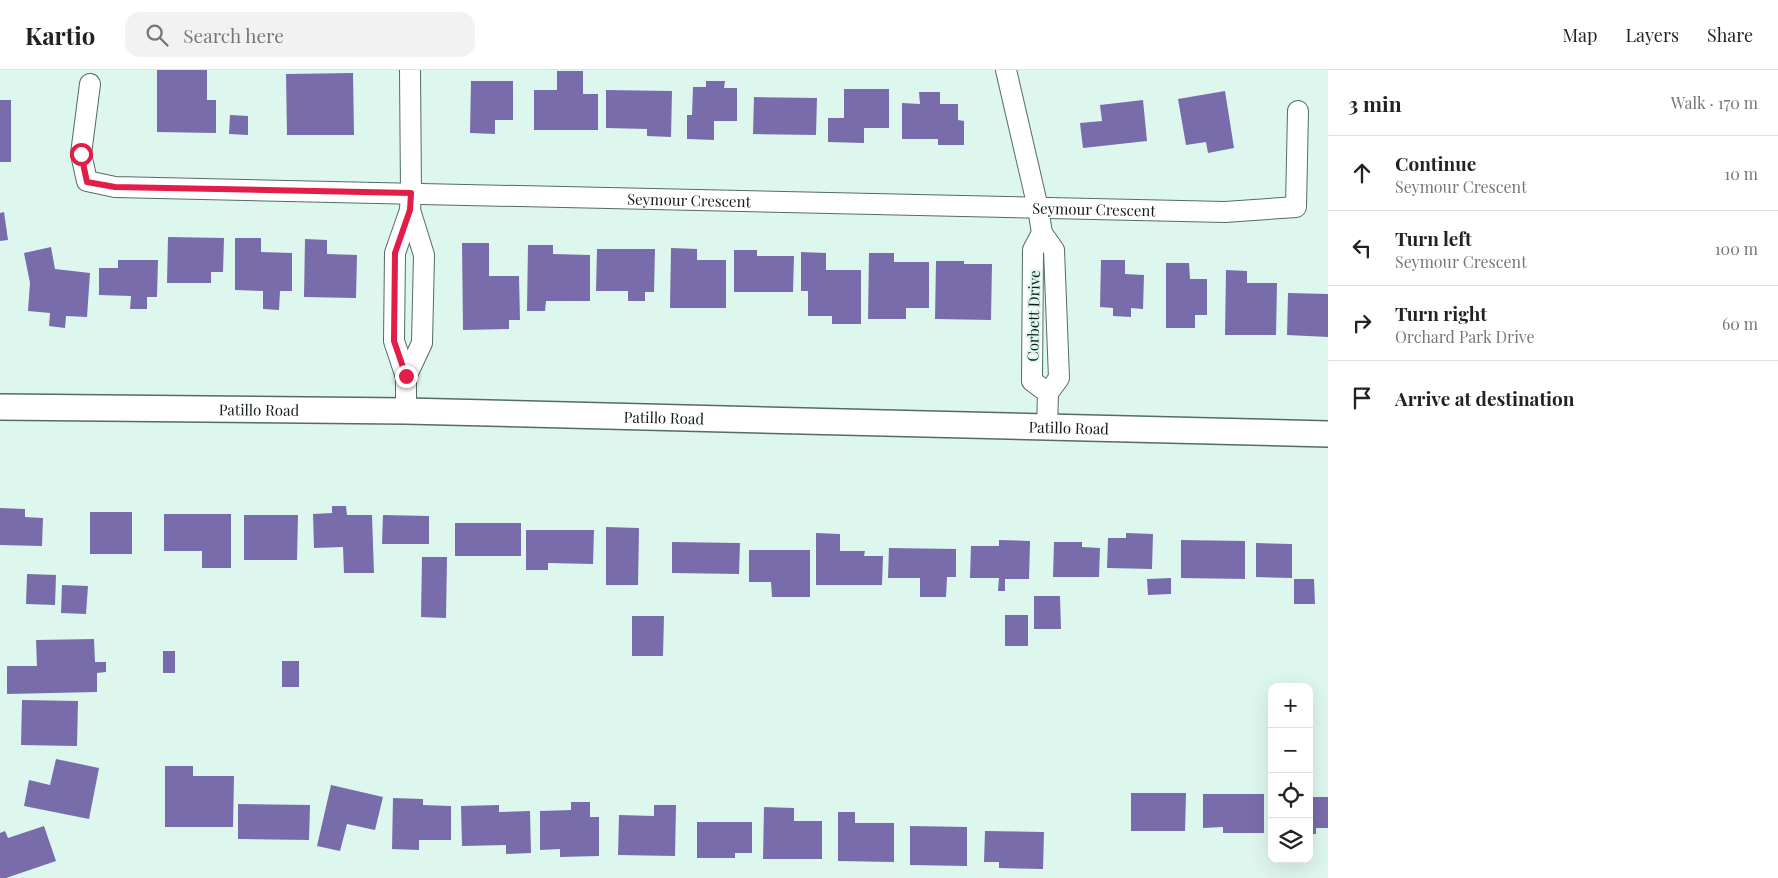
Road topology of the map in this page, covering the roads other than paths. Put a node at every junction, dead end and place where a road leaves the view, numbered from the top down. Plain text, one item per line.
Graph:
1 (410, 70) edge
2 (1006, 70) edge
3 (90, 84) dead end
4 (1298, 111) dead end
5 (410, 201) junction
6 (1038, 208) junction
7 (406, 376) junction
8 (0, 407) edge
9 (406, 411) junction
10 (1047, 428) junction
11 (1328, 434) edge

1 - 5 street
2 - 6 street, Corbett Drive
3 - 5 street, Seymour Crescent
4 - 6 street, Seymour Crescent
5 - 6 street, Seymour Crescent
5 - 7 street
5 - 7 street
6 - 10 street, Corbett Drive
7 - 9 street
8 - 9 street, Patillo Road
9 - 10 street, Patillo Road
10 - 11 street, Patillo Road

